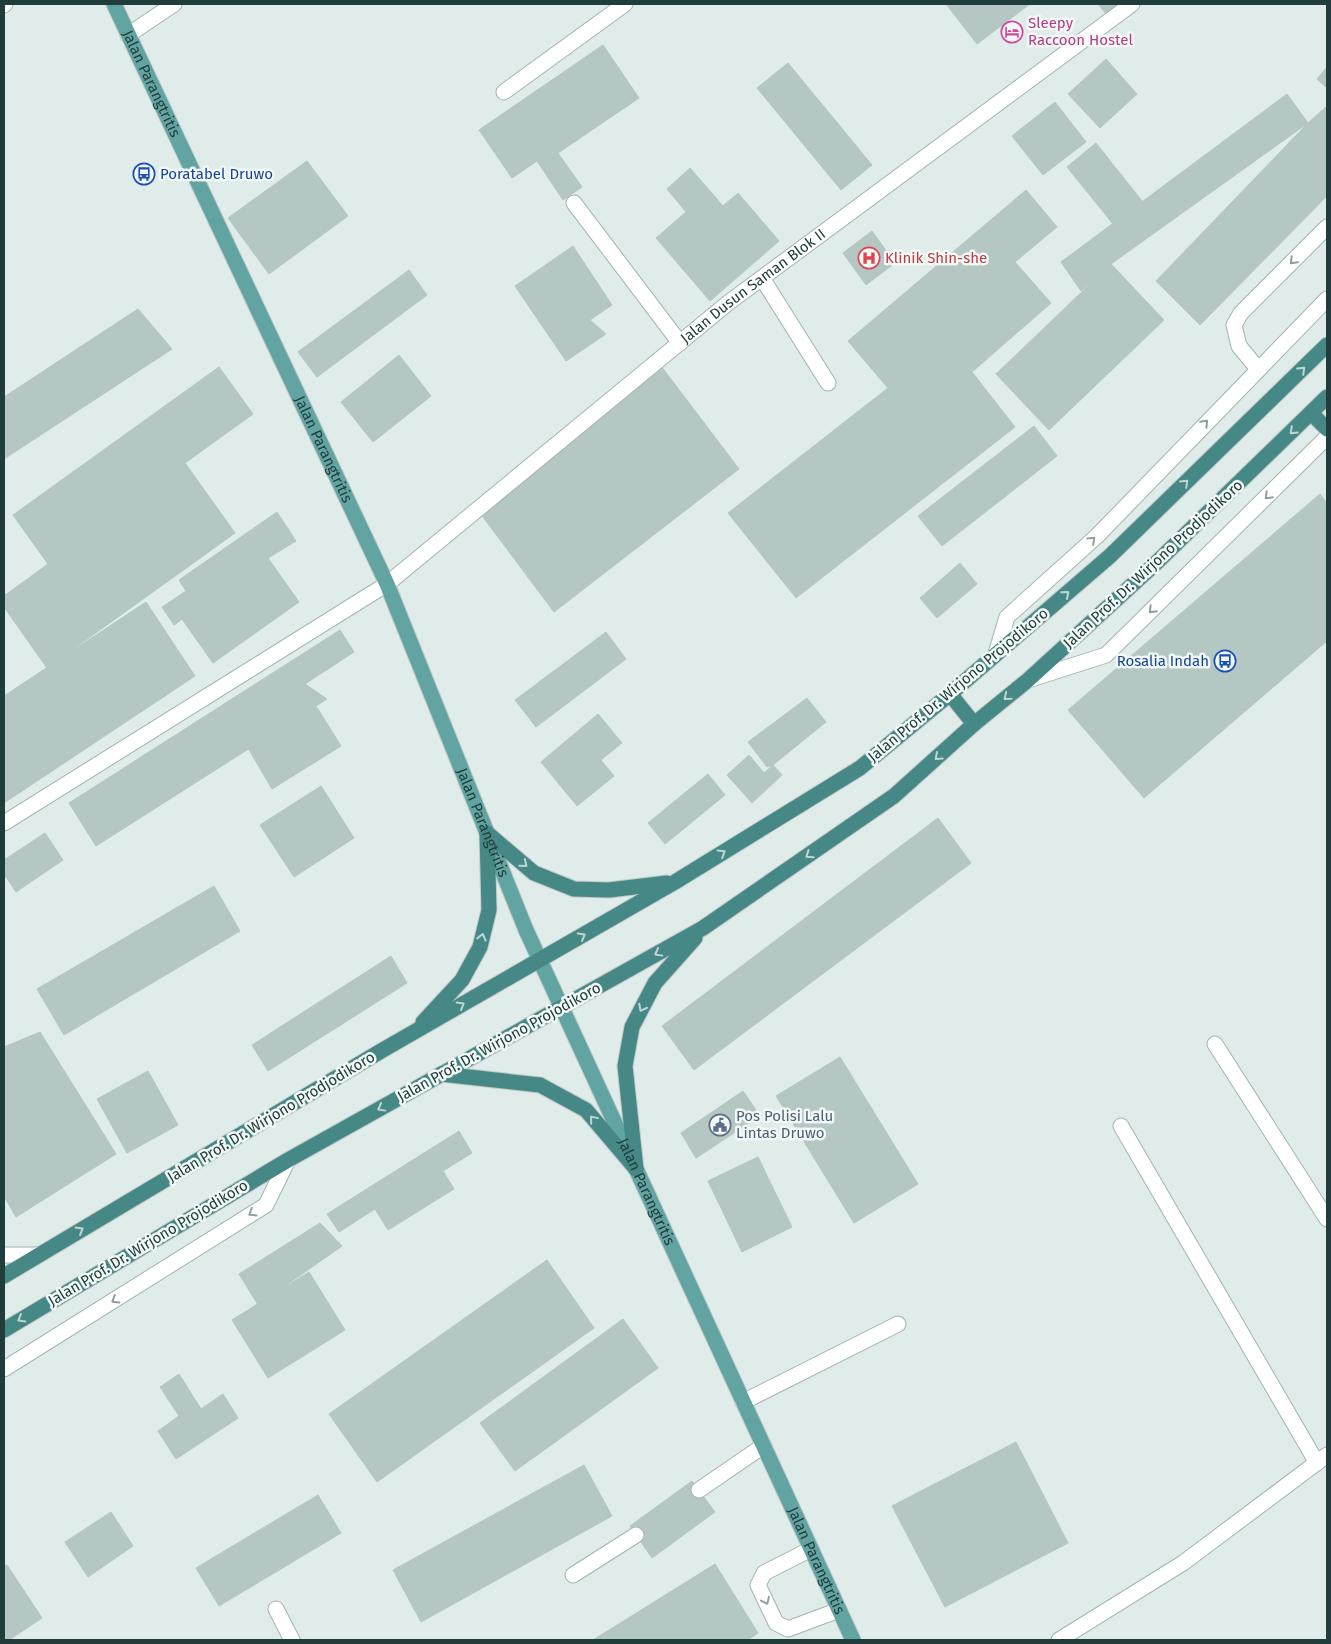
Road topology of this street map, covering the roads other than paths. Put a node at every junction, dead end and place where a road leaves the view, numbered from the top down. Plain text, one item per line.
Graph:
1 (114, 4) edge
2 (174, 4) edge
3 (625, 4) edge
4 (1132, 4) edge
5 (128, 35) junction
6 (504, 92) dead end
7 (574, 203) dead end
8 (1327, 227) edge
9 (762, 278) junction
10 (1327, 299) edge
11 (680, 343) junction
12 (1327, 345) edge
13 (1258, 369) junction
14 (828, 383) dead end
15 (1327, 397) edge
16 (1311, 413) junction
17 (1327, 429) edge
18 (1327, 436) edge
19 (387, 584) junction
20 (996, 654) junction
21 (1028, 680) junction
22 (950, 694) junction
23 (974, 724) junction
24 (4, 823) edge
25 (487, 833) junction
26 (675, 882) junction
27 (703, 928) junction
28 (540, 960) junction
29 (562, 1007) junction
30 (414, 1032) junction
31 (1215, 1044) dead end
32 (441, 1074) junction
33 (1121, 1126) dead end
34 (288, 1160) junction
35 (636, 1169) junction
36 (1327, 1219) edge
37 (4, 1255) edge
38 (38, 1255) junction
39 (4, 1276) edge
40 (898, 1324) dead end
41 (4, 1330) edge
42 (4, 1369) edge
43 (743, 1402) junction
44 (763, 1446) junction
45 (1322, 1459) edge
46 (699, 1490) dead end
47 (636, 1536) dead end
48 (810, 1548) junction
49 (573, 1575) dead end
50 (276, 1609) dead end
51 (839, 1610) junction
52 (292, 1640) edge
53 (853, 1640) edge
54 (1059, 1640) edge

1 - 5 main road, Jalan Parangtritis
2 - 5 street
3 - 6 street
4 - 9 street, Jalan Dusun Saman Blok II
5 - 19 main road, Jalan Parangtritis
7 - 11 street
8 -> 13 street
9 - 11 street, Jalan Dusun Saman Blok II
9 - 14 street
10 - 13 street
11 - 19 street, Jalan Dusun Saman Blok II
20 -> 12 highway, Jalan Prof. Dr. Wirjono Projodikoro
20 -> 13 street
15 - 16 highway, Jalan Prof. Dr. Wirjono Prodjodikoro
16 - 17 highway
16 -> 21 highway, Jalan Prof. Dr. Wirjono Prodjodikoro
18 -> 21 street
19 - 24 street, Jalan Dusun Saman Blok II
19 - 25 main road, Jalan Parangtritis
20 - 22 highway, Jalan Prof. Dr. Wirjono Projodikoro
21 -> 23 highway, Jalan Prof. Dr. Wirjono Prodjodikoro
22 - 23 highway
26 -> 22 highway, Jalan Prof. Dr. Wirjono Projodikoro
23 -> 27 highway, Jalan Prof. Dr. Wirjono Projodikoro
25 -> 26 highway
25 - 28 main road, Jalan Parangtritis
30 -> 25 highway
28 -> 26 highway, Jalan Prof. Dr. Wirjono Projodikoro
27 -> 29 highway, Jalan Prof. Dr. Wirjono Projodikoro
27 -> 35 highway
28 - 29 main road, Jalan Parangtritis
30 -> 28 highway, Jalan Prof. Dr. Wirjono Prodjodikoro
29 - 32 highway, Jalan Prof. Dr. Wirjono Projodikoro
29 - 35 main road, Jalan Parangtritis
38 -> 30 highway, Jalan Prof. Dr. Wirjono Prodjodikoro
31 - 36 street
32 -> 34 highway, Jalan Prof. Dr. Wirjono Projodikoro
35 -> 32 highway
33 - 45 street
34 -> 41 highway, Jalan Prof. Dr. Wirjono Projodikoro
34 -> 42 street
35 - 43 main road, Jalan Parangtritis
37 - 38 street
38 - 39 highway, Jalan Prof. Dr. Wirjono Prodjodikoro
40 - 43 street
43 - 44 main road, Jalan Parangtritis
44 - 46 street
44 - 48 main road, Jalan Parangtritis
45 - 54 street
47 - 49 street
48 - 51 main road, Jalan Parangtritis
48 -> 51 street
50 - 52 street
51 - 53 main road, Jalan Parangtritis

